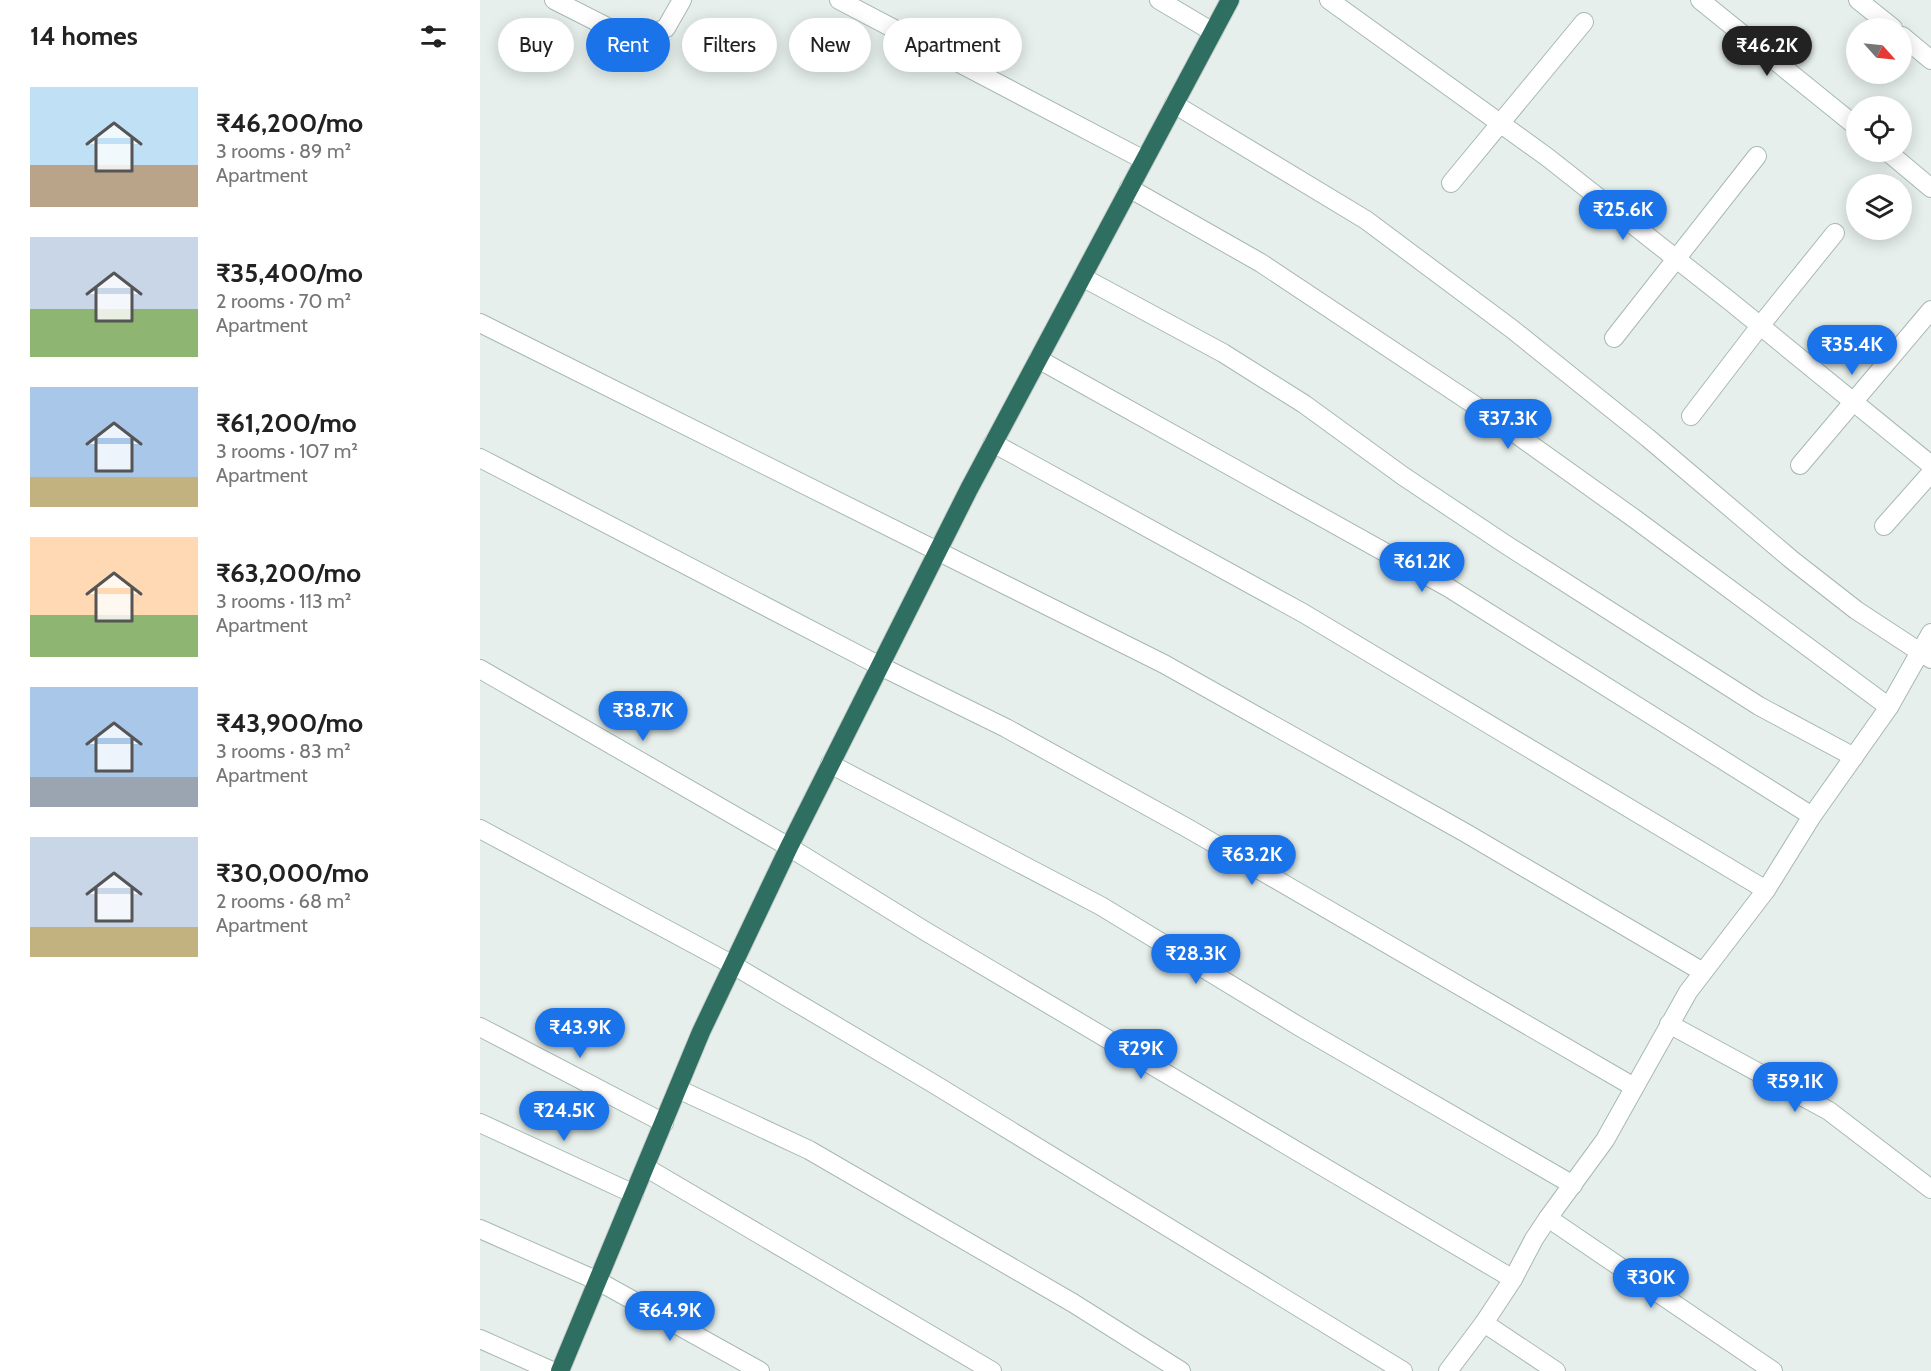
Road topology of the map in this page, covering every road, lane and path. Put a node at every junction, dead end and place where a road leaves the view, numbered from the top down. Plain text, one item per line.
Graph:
1 (554, 0) edge
2 (682, 0) edge
3 (839, 0) edge
4 (1159, 0) edge
5 (1230, 0) edge
6 (1329, 0) edge
7 (1700, 0) edge
8 (1858, 0) edge
9 (1880, 18) edge
10 (1584, 22) dead end
11 (1213, 32) junction
12 (1912, 44) edge
13 (1931, 60) edge
14 (1174, 104) junction
15 (1846, 118) edge
16 (1500, 124) junction
17 (1757, 156) dead end
18 (1144, 160) junction
19 (1900, 162) edge
20 (1451, 183) dead end
21 (1129, 188) junction
22 (1931, 188) edge
23 (1835, 233) dead end
24 (1676, 259) junction
25 (1082, 277) junction
26 (1931, 309) edge
27 (480, 323) edge
28 (1760, 326) junction
29 (1614, 338) dead end
30 (1038, 359) junction
31 (1853, 402) junction
32 (1691, 416) dead end
33 (993, 443) junction
34 (480, 458) edge
35 (1800, 465) dead end
36 (1931, 465) edge
37 (1931, 473) edge
38 (1884, 526) dead end
39 (938, 550) junction
40 (1931, 633) edge
41 (1925, 655) edge
42 (880, 666) junction
43 (480, 669) edge
44 (1889, 706) junction
45 (1854, 757) junction
46 (830, 764) junction
47 (1812, 816) junction
48 (480, 829) edge
49 (789, 847) junction
50 (1766, 890) junction
51 (733, 965) junction
52 (1703, 972) junction
53 (1669, 1024) junction
54 (480, 1027) edge
55 (1634, 1087) junction
56 (678, 1089) junction
57 (480, 1123) edge
58 (664, 1123) junction
59 (645, 1167) junction
60 (1573, 1185) junction
61 (1931, 1189) edge
62 (634, 1194) junction
63 (1548, 1218) junction
64 (480, 1229) edge
65 (1513, 1279) junction
66 (598, 1281) junction
67 (1484, 1323) junction
68 (480, 1339) edge
69 (552, 1371) edge
70 (560, 1371) edge
71 (760, 1371) edge
72 (992, 1371) edge
73 (1180, 1371) edge
74 (1403, 1371) edge
75 (1448, 1371) edge
76 (1556, 1371) edge
77 (1773, 1371) edge

1 - 2 street
3 - 18 street
4 - 11 street
5 - 11 highway
6 - 16 street
7 - 15 street
8 - 9 street
10 - 16 street
11 - 14 highway
12 - 13 street
14 - 18 highway
14 - 41 street
16 - 20 street
16 - 24 street
17 - 24 street
18 - 21 highway
19 - 22 street
21 - 25 highway
21 - 44 street
23 - 28 street
24 - 28 street
24 - 29 street
25 - 30 highway
25 - 45 street
26 - 31 street
27 - 39 street
28 - 31 street
28 - 32 street
30 - 33 highway
30 - 47 street
31 - 35 street
31 - 36 street
33 - 39 highway
33 - 50 street
34 - 42 street
37 - 38 street
39 - 42 highway
39 - 52 street
40 - 41 street
41 - 44 street
42 - 46 highway
42 - 55 street
43 - 49 street
44 - 45 street
45 - 47 street
46 - 49 highway
46 - 60 street
47 - 50 street
48 - 51 street
49 - 51 highway
49 - 65 street
50 - 52 street
51 - 56 highway
51 - 74 street
52 - 53 street
53 - 55 street
53 - 61 street
54 - 58 street
55 - 60 street
56 - 58 highway
56 - 73 street
57 - 62 street
58 - 59 highway
59 - 62 highway
59 - 72 street
60 - 63 street
62 - 66 highway
63 - 65 street
63 - 77 street
64 - 66 street
65 - 67 street
66 - 70 highway
66 - 71 street
67 - 75 street
67 - 76 street
68 - 69 street

